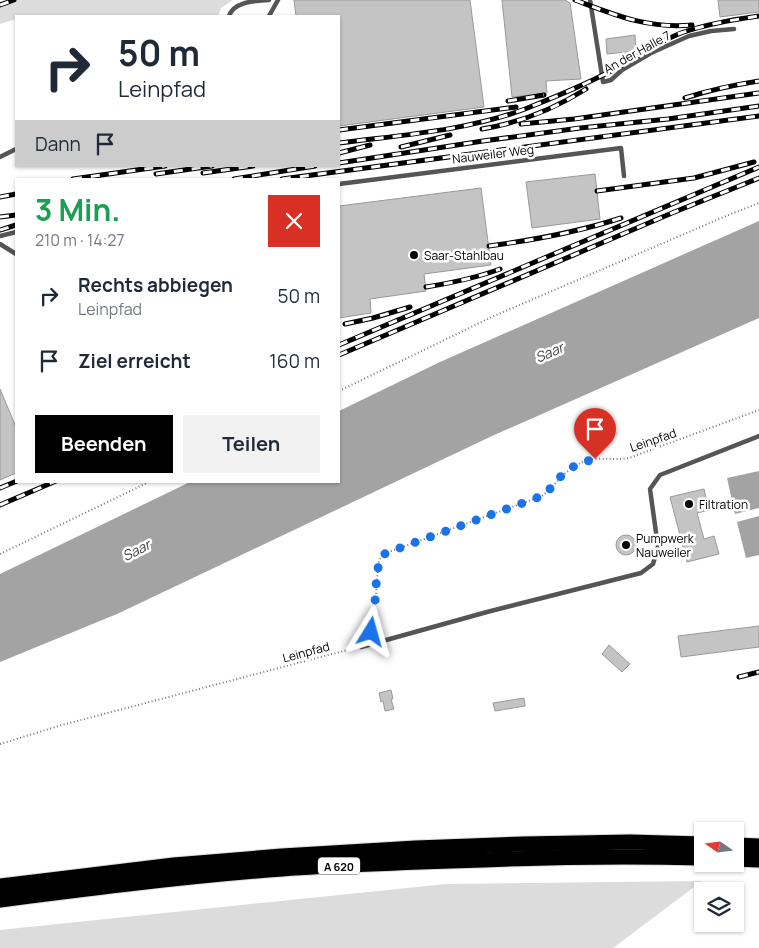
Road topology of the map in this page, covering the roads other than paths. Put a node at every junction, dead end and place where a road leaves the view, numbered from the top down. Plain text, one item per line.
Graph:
1 (269, 0) edge
2 (278, 0) edge
3 (590, 0) edge
4 (229, 15) edge
5 (270, 15) edge
6 (734, 29) dead end
7 (15, 150) edge
8 (0, 158) edge
9 (624, 176) dead end
10 (340, 184) edge
11 (15, 232) edge
12 (0, 236) edge
13 (0, 244) edge
14 (15, 253) edge
15 (759, 436) edge
16 (361, 647) road end
17 (744, 845) edge
18 (694, 846) edge
19 (759, 846) edge
20 (679, 850) junction
21 (694, 855) edge
22 (744, 859) edge
23 (759, 860) edge
24 (0, 886) edge
25 (0, 900) edge

1 - 4 lane
2 - 5 lane
3 - 6 lane, An der Halle 7
7 - 8 lane
9 - 10 lane, Nauweiler Weg
11 - 12 lane
13 - 14 lane
15 - 16 lane
17 - 19 highway
18 - 20 highway, A 620
20 - 21 highway, A 620
20 - 24 highway, A 620
20 - 25 highway, A 620
22 - 23 highway

